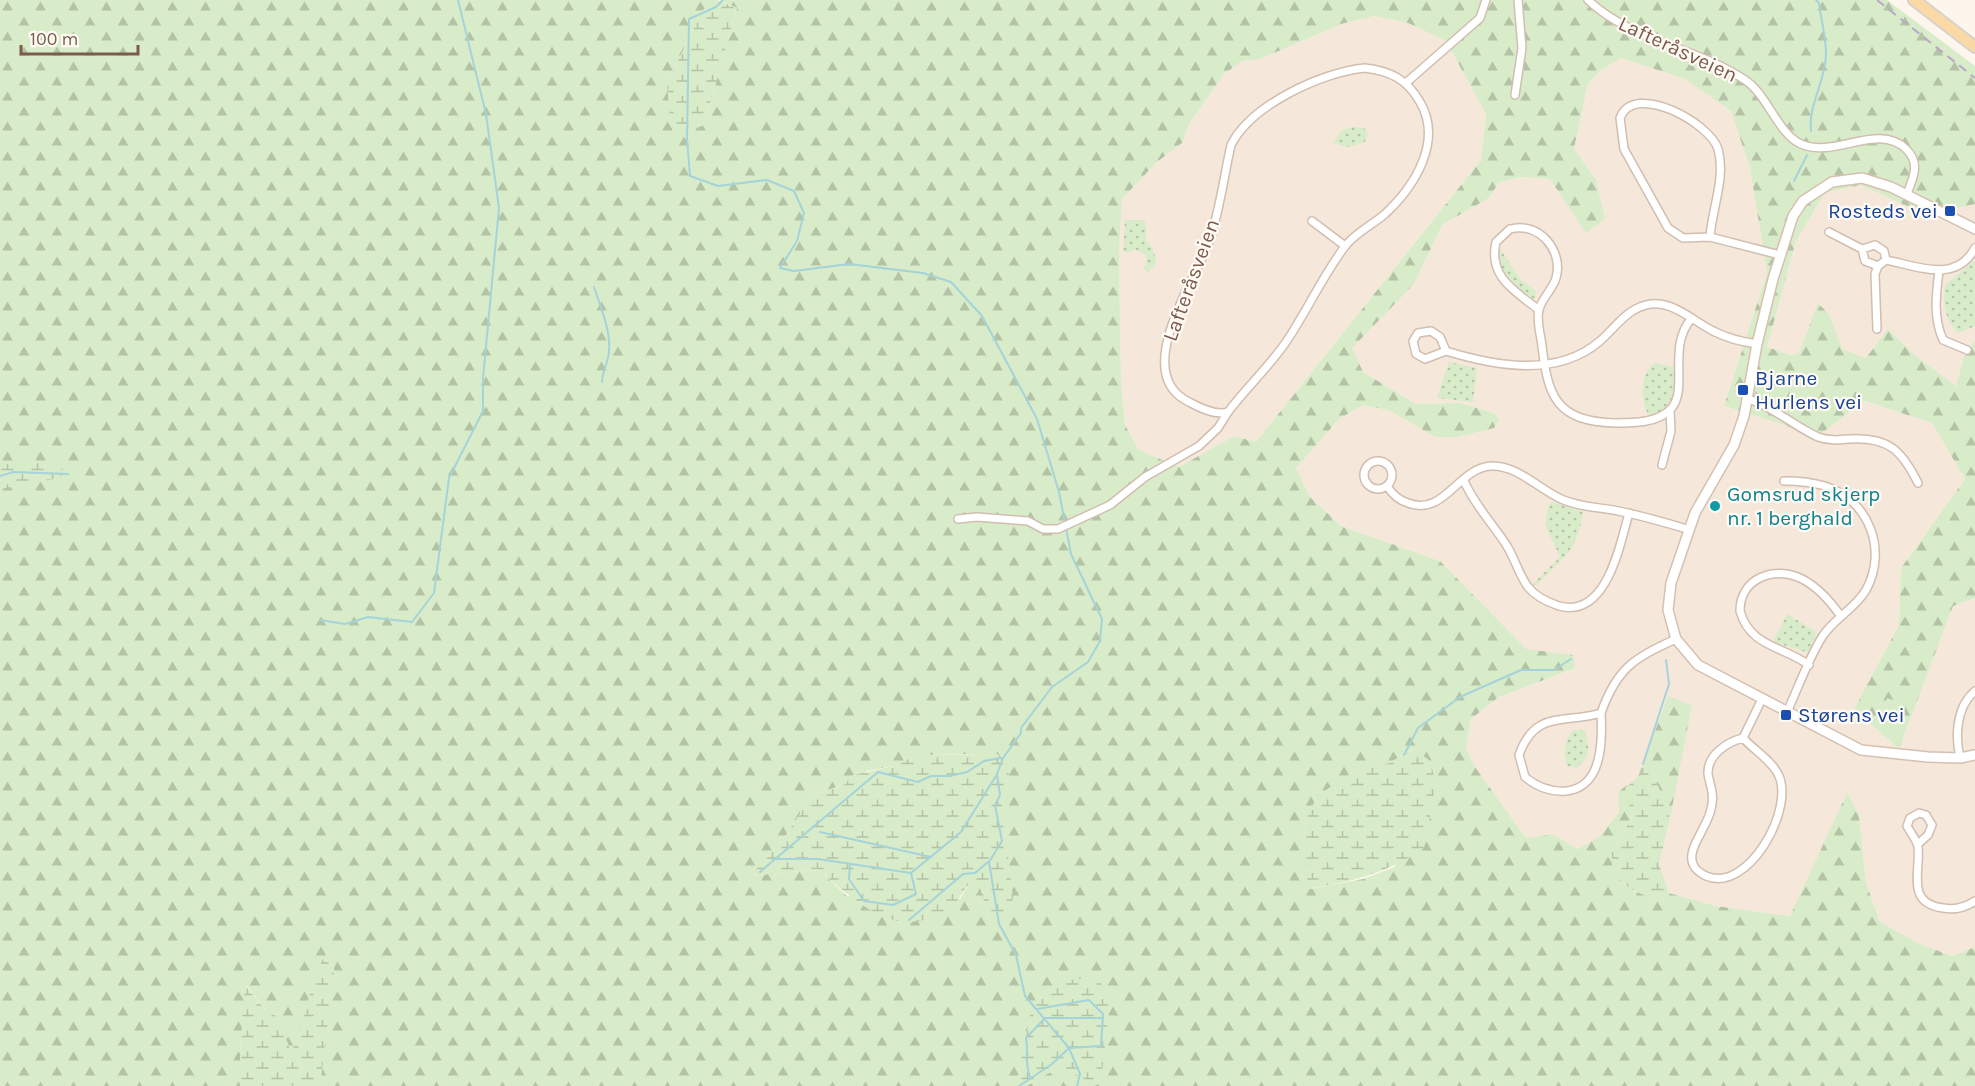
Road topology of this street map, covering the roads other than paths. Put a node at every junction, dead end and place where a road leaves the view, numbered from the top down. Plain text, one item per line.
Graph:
1 (1486, 0) edge
2 (1518, 0) edge
3 (1588, 0) edge
4 (1914, 0) edge
5 (1975, 47) edge
6 (1407, 82) junction
7 (1515, 95) dead end
8 (1907, 194) junction
9 (1312, 221) dead end
10 (1975, 229) edge
11 (1829, 232) dead end
12 (1710, 237) junction
13 (1345, 246) junction
14 (1975, 248) edge
15 (1862, 249) junction
16 (1780, 255) junction
17 (1886, 260) junction
18 (1878, 266) junction
19 (1939, 271) junction
20 (1539, 310) junction
21 (1691, 319) junction
22 (1877, 329) dead end
23 (1757, 344) junction
24 (1967, 350) dead end
25 (1446, 351) junction
26 (1544, 364) junction
27 (1749, 399) junction
28 (1670, 410) junction
29 (1228, 412) junction
30 (1662, 465) dead end
31 (1464, 481) junction
32 (1784, 481) dead end
33 (1918, 483) dead end
34 (1388, 486) junction
35 (1629, 513) junction
36 (958, 519) dead end
37 (1690, 530) junction
38 (1840, 615) junction
39 (1676, 639) junction
40 (1809, 664) junction
41 (1975, 691) edge
42 (1762, 699) junction
43 (1787, 712) junction
44 (1601, 713) junction
45 (1743, 738) junction
46 (1975, 755) edge
47 (1960, 758) junction
48 (1918, 844) dead end
49 (1975, 901) edge

1 - 6 street
2 - 7 street
3 - 8 street, Lafteråsveien
4 - 5 main road
6 - 13 street
6 - 29 street, Lafteråsveien
8 - 10 street
8 - 16 street
9 - 13 street
11 - 15 street
12 - 12 street
12 - 16 street
13 - 29 street
14 - 19 street
15 - 17 street
15 - 18 street
16 - 23 street
17 - 18 street
17 - 19 street
18 - 22 street
19 - 24 street
20 - 20 street
20 - 26 street
21 - 23 street
21 - 26 street
21 - 28 street
23 - 27 street
25 - 25 street
25 - 26 street
26 - 28 street
27 - 33 street
27 - 37 street
28 - 30 street
29 - 36 street
31 - 34 street
31 - 35 street
31 - 35 street
32 - 38 street
34 - 34 street
35 - 37 street
37 - 39 street
38 - 40 street
38 - 40 street
39 - 42 street
39 - 44 street
40 - 43 street
41 - 47 street
42 - 43 street
42 - 45 street
43 - 47 street
44 - 44 street
45 - 45 street
46 - 47 street
48 - 49 street

